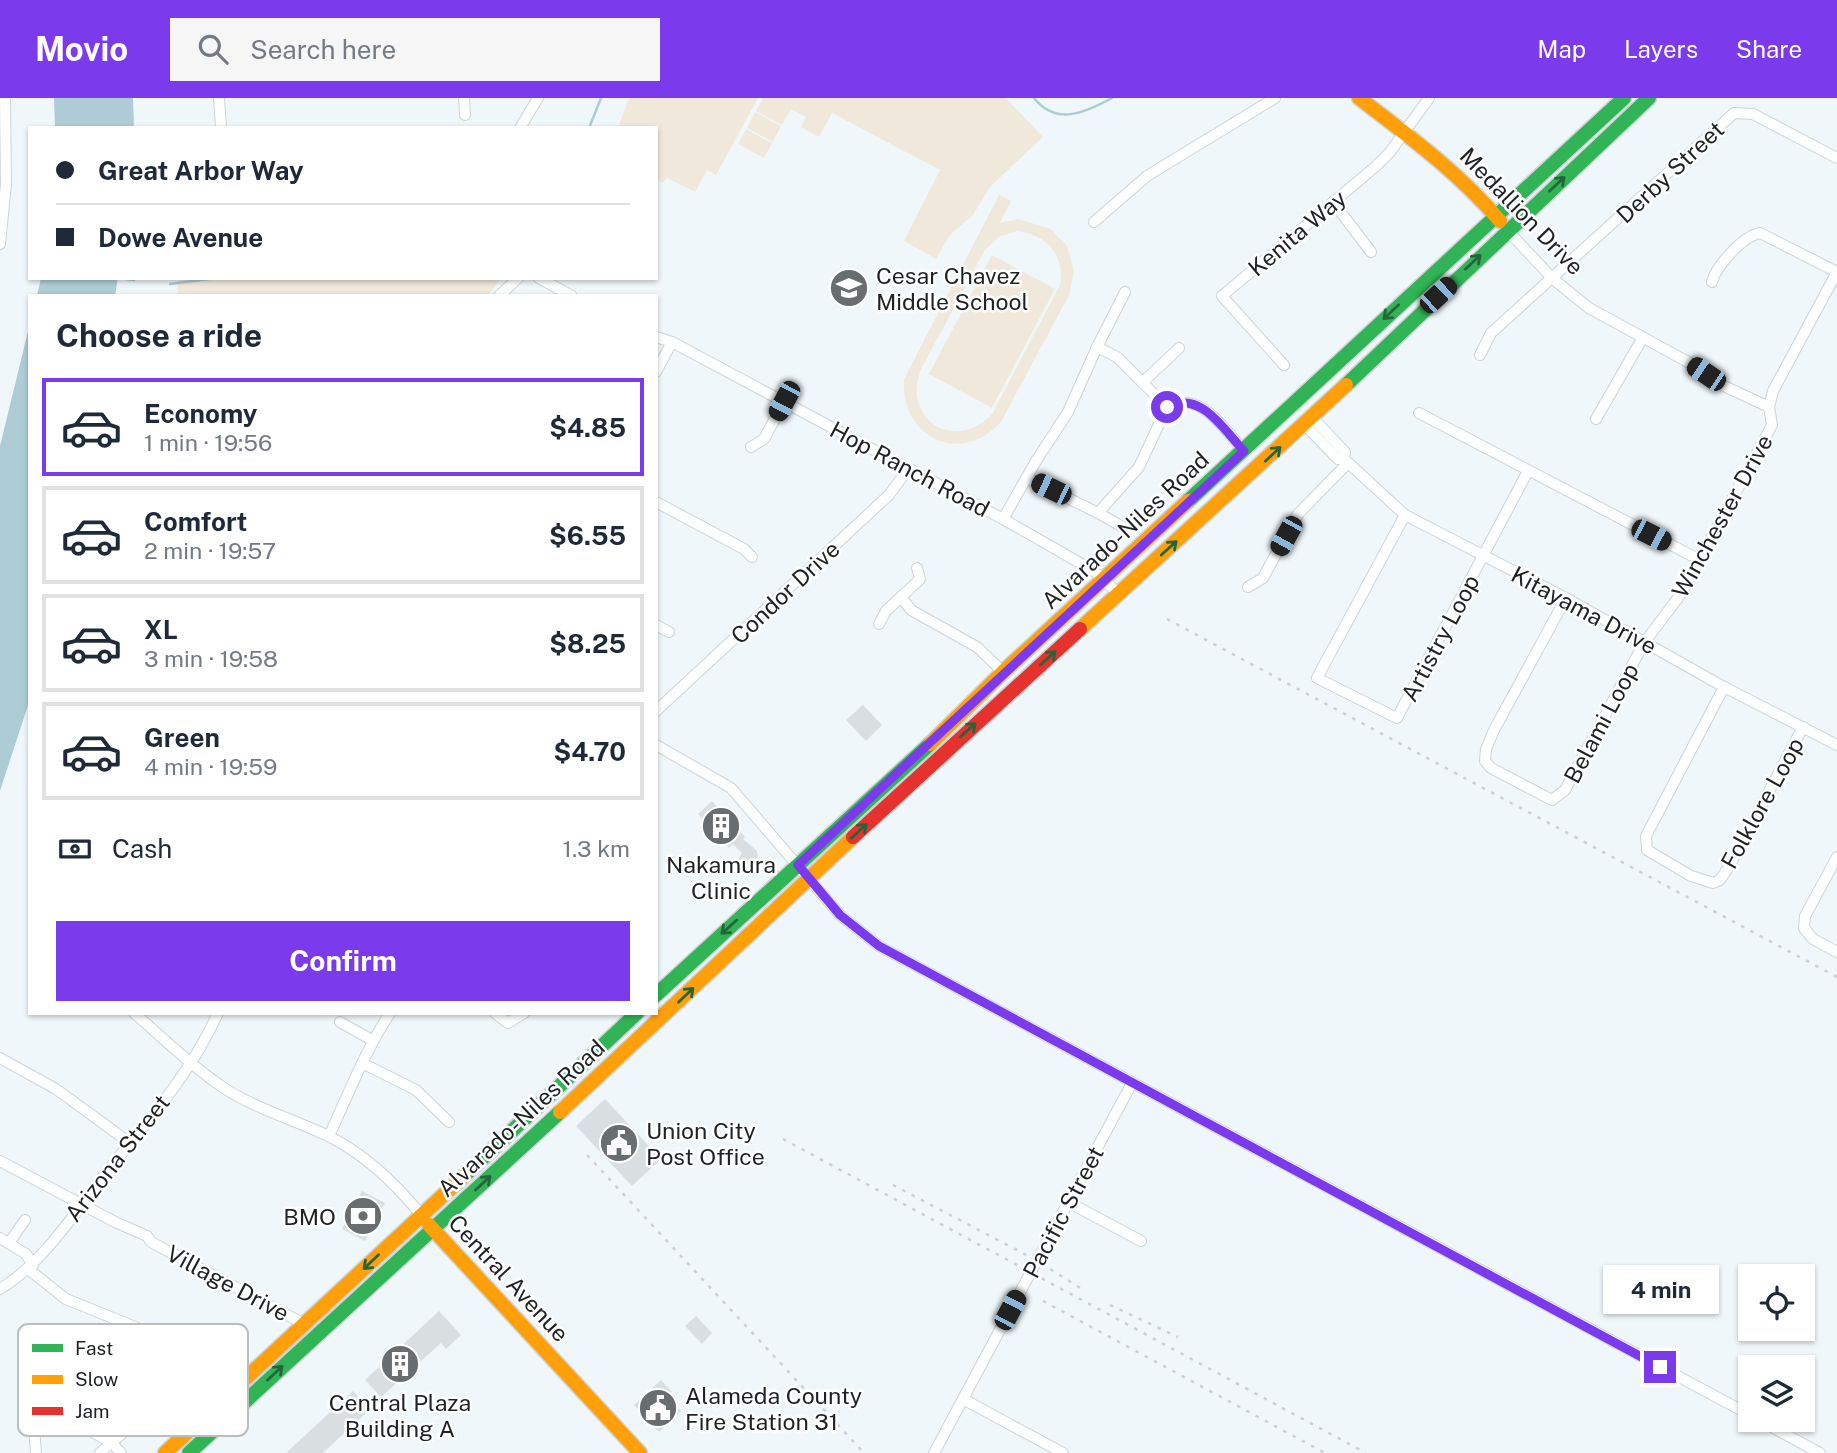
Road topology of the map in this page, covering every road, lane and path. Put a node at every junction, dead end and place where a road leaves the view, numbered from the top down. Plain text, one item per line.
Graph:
1 (5, 98) edge
2 (219, 98) edge
3 (464, 98) edge
4 (538, 98) edge
5 (1275, 98) edge
6 (1359, 98) edge
7 (1429, 98) edge
8 (1624, 98) edge
9 (1649, 98) edge
10 (465, 115) dead end
11 (221, 126) edge
12 (521, 126) edge
13 (1403, 132) junction
14 (1837, 158) edge
15 (1333, 201) junction
16 (1494, 215) junction
17 (1094, 222) dead end
18 (1507, 230) junction
19 (0, 244) edge
20 (1371, 252) dead end
21 (1837, 272) edge
22 (1553, 279) junction
23 (516, 280) edge
24 (543, 280) edge
25 (1712, 282) dead end
26 (1125, 292) dead end
27 (501, 294) edge
28 (568, 294) edge
29 (658, 338) edge
30 (1642, 339) junction
31 (673, 342) junction
32 (1097, 347) junction
33 (1179, 348) dead end
34 (1480, 355) dead end
35 (1284, 365) dead end
36 (658, 368) edge
37 (1142, 383) junction
38 (784, 401) junction
39 (1167, 407) junction
40 (1769, 407) junction
41 (1419, 413) dead end
42 (1596, 419) dead end
43 (1308, 421) junction
44 (751, 447) dead end
45 (1244, 451) junction
46 (1346, 461) junction
47 (908, 468) junction
48 (1528, 471) junction
49 (1027, 478) junction
50 (658, 503) edge
51 (1098, 513) junction
52 (1405, 515) junction
53 (1003, 519) junction
54 (1121, 526) dead end
55 (752, 556) dead end
56 (1484, 557) junction
57 (1700, 560) junction
58 (917, 568) dead end
59 (1105, 579) junction
60 (1248, 587) dead end
61 (1119, 594) junction
62 (901, 597) junction
63 (1566, 598) junction
64 (879, 624) dead end
65 (658, 626) edge
66 (669, 632) dead end
67 (1644, 642) junction
68 (1003, 672) junction
69 (1724, 687) junction
70 (658, 709) edge
71 (1803, 727) junction
72 (1837, 745) edge
73 (658, 746) edge
74 (1837, 857) edge
75 (798, 865) junction
76 (809, 878) junction
77 (1837, 952) edge
78 (658, 993) edge
79 (136, 1015) edge
80 (217, 1015) edge
81 (389, 1015) edge
82 (498, 1015) edge
83 (521, 1015) edge
84 (635, 1015) edge
85 (340, 1022) dead end
86 (372, 1040) junction
87 (0, 1058) edge
88 (192, 1062) junction
89 (364, 1064) junction
90 (1132, 1083) junction
91 (449, 1122) dead end
92 (329, 1136) junction
93 (130, 1143) junction
94 (0, 1161) edge
95 (1068, 1202) junction
96 (81, 1204) junction
97 (422, 1216) junction
98 (25, 1220) dead end
99 (434, 1230) junction
100 (5, 1240) edge
101 (1141, 1241) dead end
102 (30, 1267) junction
103 (0, 1289) edge
104 (127, 1324) edge
105 (304, 1324) junction
106 (248, 1377) edge
107 (963, 1399) junction
108 (248, 1400) edge
109 (1738, 1409) edge
110 (1781, 1432) edge
111 (100, 1436) edge
112 (117, 1436) edge
113 (183, 1436) edge
114 (209, 1436) edge
115 (111, 1442) junction
116 (100, 1453) edge
117 (121, 1453) edge
118 (164, 1453) edge
119 (190, 1453) edge
120 (640, 1453) edge
121 (934, 1453) edge
122 (1063, 1453) edge
123 (1819, 1453) edge

1 - 19 street
2 - 11 street
3 - 10 street
4 - 12 street
5 - 17 street
6 - 13 main road, Medallion Drive
7 - 13 street, Kenita Way
8 - 16 main road, Alvarado-Niles Road
18 -> 9 main road, Alvarado-Niles Road
13 - 15 street, Kenita Way
13 - 16 main road, Medallion Drive
14 - 22 street, Derby Street
15 - 20 street
15 - 35 street, Kenita Way
16 - 18 main road, Medallion Drive
16 -> 45 main road, Alvarado-Niles Road
18 - 22 street, Medallion Drive
43 -> 18 main road, Alvarado-Niles Road
21 - 25 street
21 - 40 street, Winchester Drive
22 - 30 street, Medallion Drive
22 - 34 street, Derby Street
23 - 27 street
24 - 28 street
26 - 32 street
29 - 31 street, Hop Ranch Road
30 - 40 street, Medallion Drive
30 - 42 street
31 - 36 street
31 - 38 street, Hop Ranch Road
32 - 37 street
32 - 49 street
33 - 37 street
37 - 39 street
38 - 44 street
38 - 47 street, Hop Ranch Road
39 - 45 street
39 - 51 street
40 - 57 street, Winchester Drive
41 - 48 street
43 - 46 street, Kitayama Drive
61 -> 43 main road, Alvarado-Niles Road
45 - 59 main road, Alvarado-Niles Road
46 - 52 street, Kitayama Drive
46 - 60 street
47 - 53 street, Hop Ranch Road
47 - 70 street, Condor Drive
48 - 56 street
48 - 57 street
49 - 51 street
49 - 53 street
50 - 55 street
51 - 54 street
52 - 56 street, Kitayama Drive
52 - 56 street, Artistry Loop
53 - 59 street, Hop Ranch Road
56 - 63 street, Kitayama Drive
57 - 67 street, Winchester Drive
58 - 62 street
59 - 61 street, Hop Ranch Road
59 - 68 main road, Alvarado-Niles Road
76 -> 61 main road, Alvarado-Niles Road
62 - 64 street
62 - 68 street
63 - 67 street, Kitayama Drive
63 - 67 street, Belami Loop
65 - 66 street
67 - 69 street, Kitayama Drive
68 - 75 main road, Alvarado-Niles Road
69 - 71 street, Kitayama Drive
69 - 71 street, Folklore Loop
71 - 72 street, Kitayama Drive
73 - 75 street
74 - 77 street
75 - 76 street
75 -> 78 main road, Alvarado-Niles Road
76 - 90 street
99 -> 76 main road, Alvarado-Niles Road
79 - 88 street, Central Avenue
80 - 88 street, Arizona Street
81 - 86 street
82 - 83 street
84 - 97 main road, Alvarado-Niles Road
85 - 86 street
86 - 89 street
87 - 93 street
88 - 92 street, Central Avenue
88 - 93 street, Arizona Street
89 - 91 street
89 - 92 street
90 - 95 street, Pacific Street
90 - 109 street
92 - 97 street, Central Avenue
93 - 96 street, Arizona Street
94 - 96 street, Village Drive
95 - 101 street
95 - 107 street, Pacific Street
96 - 102 street, Arizona Street
96 - 105 street, Village Drive
97 - 99 main road, Central Avenue
97 -> 105 main road, Alvarado-Niles Road
98 - 100 street
108 -> 99 main road, Alvarado-Niles Road
99 - 120 main road, Central Avenue
100 - 102 street
102 - 103 street, Arizona Street
102 - 104 street
105 - 106 main road, Alvarado-Niles Road
107 - 121 street, Pacific Street
107 - 122 street
110 - 123 street
111 - 115 street
112 - 115 street
113 - 118 main road, Alvarado-Niles Road
119 -> 114 main road, Alvarado-Niles Road
115 - 116 street
115 - 117 street

